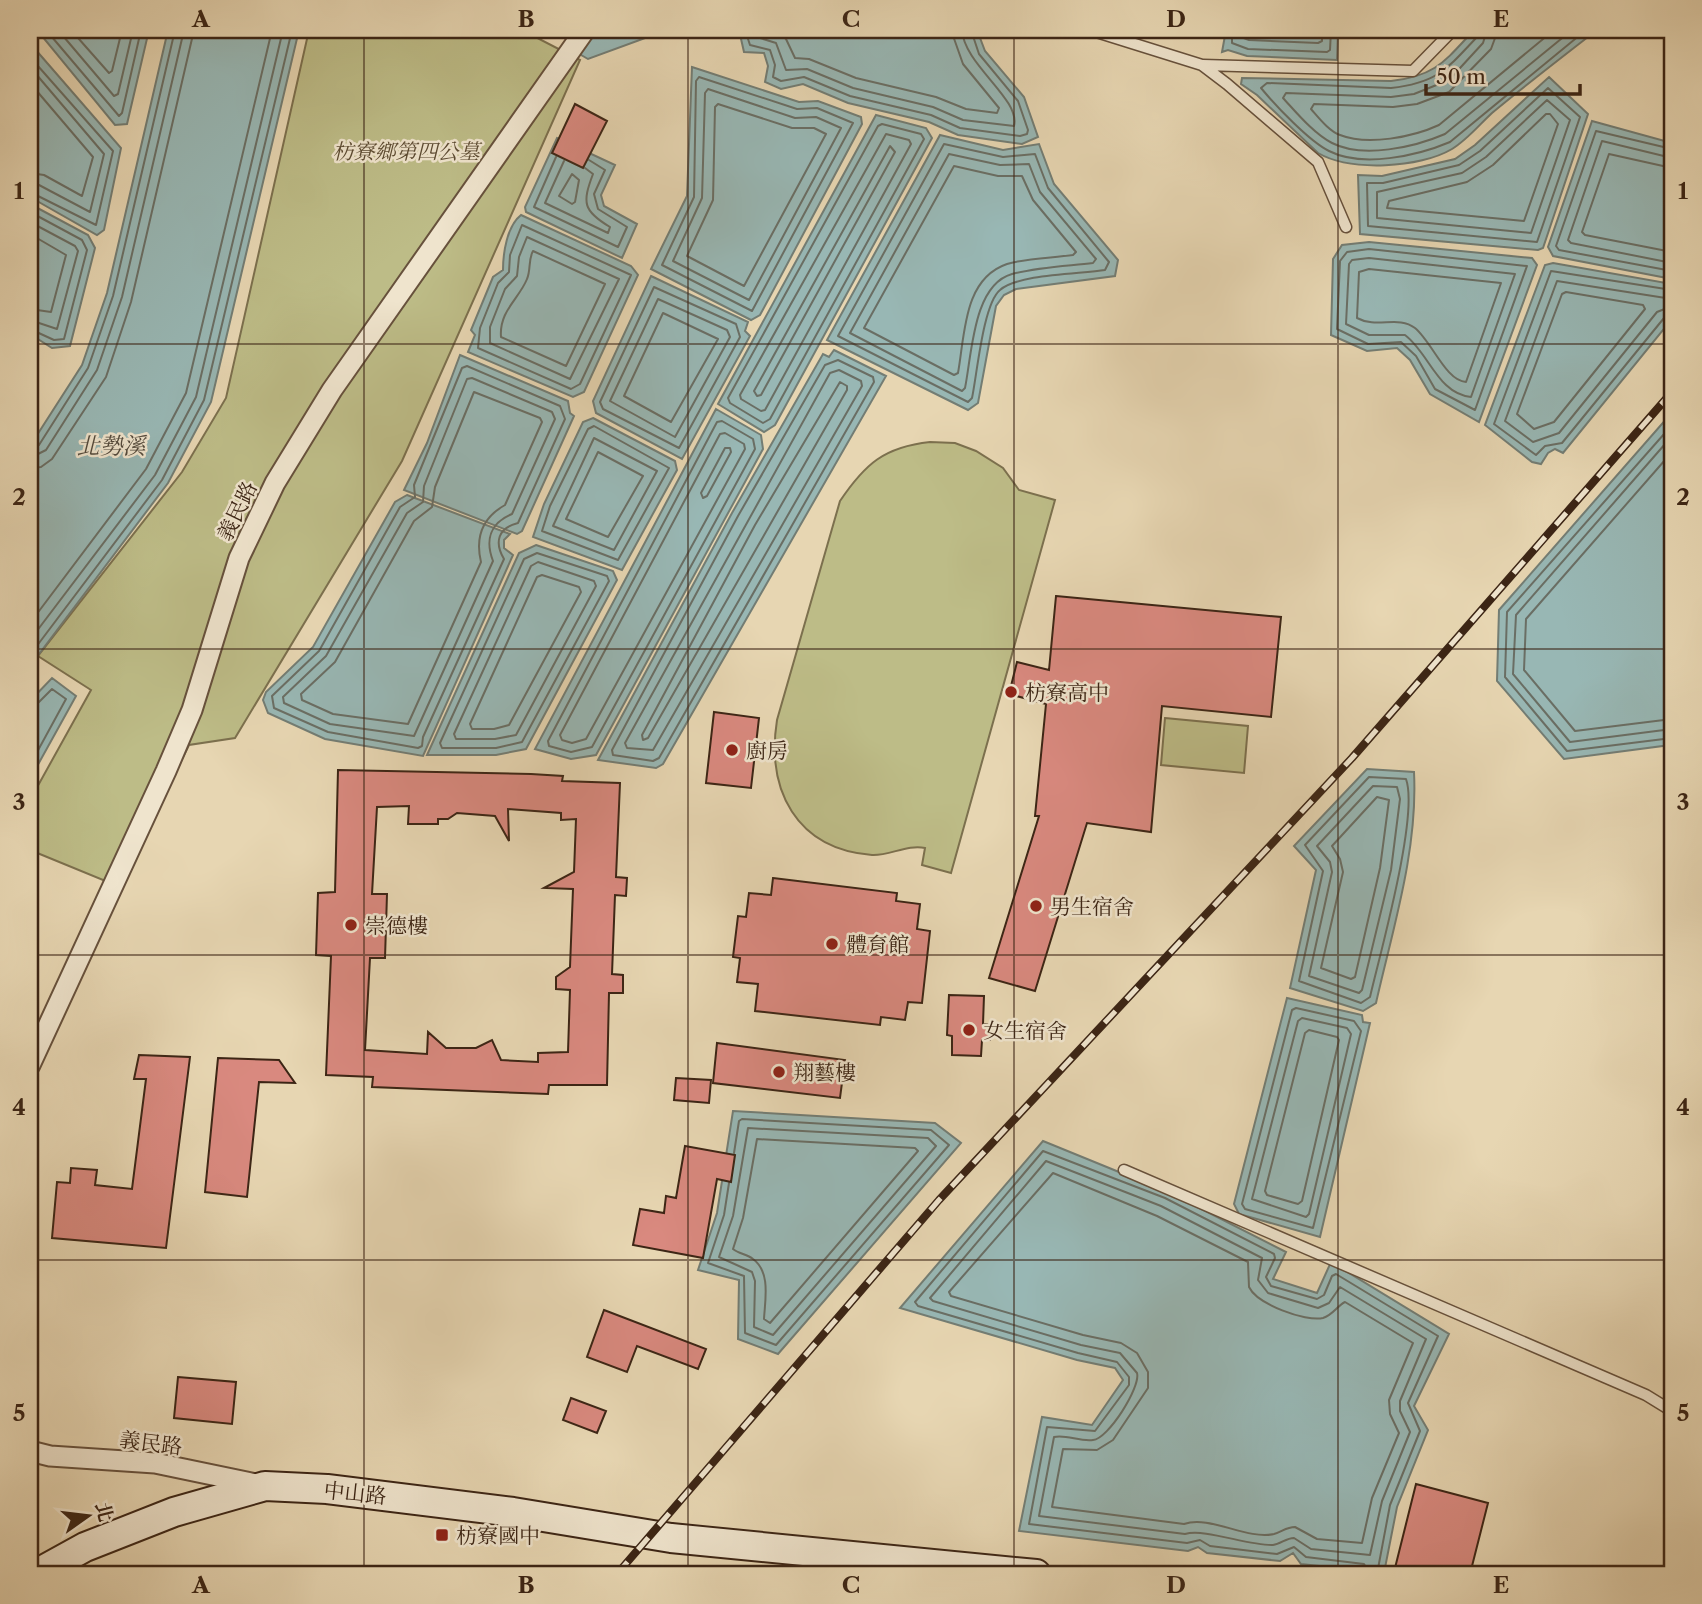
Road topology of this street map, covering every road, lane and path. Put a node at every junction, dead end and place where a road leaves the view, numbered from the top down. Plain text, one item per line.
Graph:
1 (585, 30) edge
2 (1090, 30) edge
3 (1453, 30) edge
4 (1202, 65) junction
5 (1346, 227) dead end
6 (30, 1065) edge
7 (1124, 1170) dead end
8 (1672, 1411) edge
9 (30, 1451) edge
10 (265, 1486) junction
11 (44, 1569) edge
12 (1036, 1574) edge

1 - 6 street, 義民路
2 - 4 lane
3 - 4 lane
4 - 5 lane
7 - 8 lane
9 - 10 street, 義民路
10 - 11 street, 中山路
10 - 12 street, 中山路

